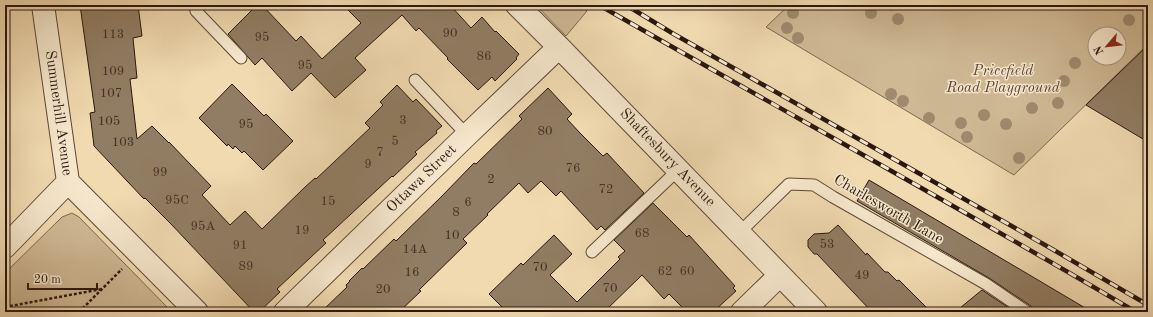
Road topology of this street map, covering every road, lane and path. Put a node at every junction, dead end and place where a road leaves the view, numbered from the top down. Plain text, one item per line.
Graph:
1 (43, 5) edge
2 (196, 5) edge
3 (516, 5) edge
4 (892, 5) edge
5 (890, 10) dead end
6 (559, 47) junction
7 (240, 58) dead end
8 (415, 80) dead end
9 (467, 135) junction
10 (678, 170) junction
11 (68, 182) junction
12 (739, 233) junction
13 (5, 247) edge
14 (592, 252) dead end
15 (138, 253) junction
16 (780, 275) junction
17 (102, 289) junction
18 (5, 307) edge
19 (79, 312) edge
20 (197, 312) edge
21 (285, 312) edge
22 (742, 312) edge
23 (816, 312) edge
24 (1027, 312) edge

1 - 11 street, Summerhill Avenue
2 - 7 lane
3 - 6 street, Shaftesbury Avenue
4 - 5 path
6 - 9 street, Ottawa Street
6 - 10 street, Shaftesbury Avenue
8 - 9 lane
9 - 21 street, Ottawa Street
10 - 12 street, Shaftesbury Avenue
10 - 14 lane
11 - 13 street
11 - 15 street, Summerhill Avenue
12 - 16 street, Shaftesbury Avenue
12 - 24 lane, Charlesworth Lane
15 - 17 path
15 - 20 street, Summerhill Avenue
16 - 22 street
16 - 23 street, Shaftesbury Avenue
17 - 18 path
17 - 19 path

